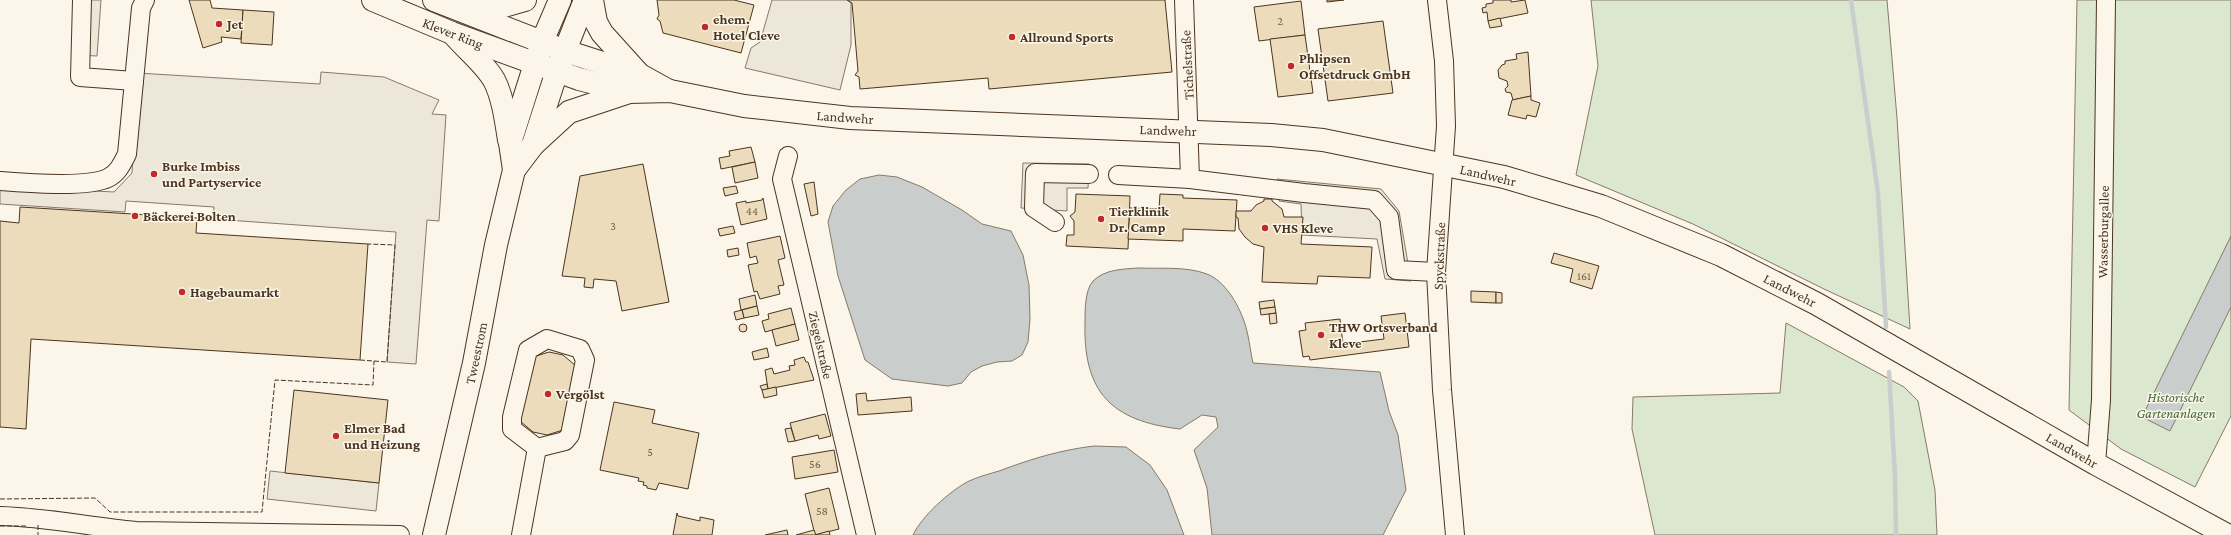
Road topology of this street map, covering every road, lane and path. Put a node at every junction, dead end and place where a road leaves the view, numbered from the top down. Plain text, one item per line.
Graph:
1 (82, 0) edge
2 (145, 0) edge
3 (373, 0) edge
4 (434, 0) edge
5 (525, 0) edge
6 (560, 0) edge
7 (585, 0) edge
8 (592, 0) edge
9 (1184, 0) edge
10 (1437, 0) edge
11 (2106, 0) edge
12 (455, 9) junction
13 (452, 33) junction
14 (542, 42) junction
15 (564, 51) junction
16 (534, 64) junction
17 (557, 72) junction
18 (134, 81) junction
19 (635, 84) junction
20 (1190, 130) junction
21 (510, 143) junction
22 (533, 145) junction
23 (788, 156) dead end
24 (1442, 165) junction
25 (514, 170) junction
26 (1088, 174) dead end
27 (1118, 176) dead end
28 (1190, 178) junction
29 (0, 181) edge
30 (1054, 222) dead end
31 (1436, 272) junction
32 (537, 448) junction
33 (2096, 464) junction
34 (0, 516) edge
35 (400, 535) edge
36 (434, 535) edge
37 (521, 535) edge
38 (866, 535) edge
39 (1455, 535) edge
40 (2227, 535) edge

1 - 18 street
2 - 18 street
3 - 13 main road, Klever Ring
4 - 12 main road, Klever Ring
5 - 12 main road, Klever Ring
6 - 14 main road
7 - 15 main road
8 - 19 main road
9 - 20 street, Tichelstraße
10 - 24 street, Spyckstraße
11 - 33 street, Wasserburgallee
12 - 14 main road, Klever Ring
13 - 16 main road, Klever Ring
13 - 21 main road
14 - 15 main road, Klever Ring
14 - 16 main road
15 - 17 main road
15 - 19 main road, Landwehr
16 - 17 main road, Klever Ring
16 - 21 main road, Tweestrom
17 - 19 main road, Landwehr
17 - 22 main road, Tweestrom
18 - 29 street
19 - 20 main road, Landwehr
19 - 22 main road
20 - 24 main road, Landwehr
20 - 28 street, Tichelstraße
21 - 25 main road, Tweestrom
22 - 25 main road, Tweestrom
23 - 38 street, Ziegelstraße
24 - 31 street, Spyckstraße
24 - 33 main road, Landwehr
25 - 36 main road, Tweestrom
26 - 30 street
27 - 28 street
28 - 31 street
31 - 39 street, Spyckstraße
32 - 32 street
32 - 37 street
33 - 40 main road, Landwehr
34 - 35 street

